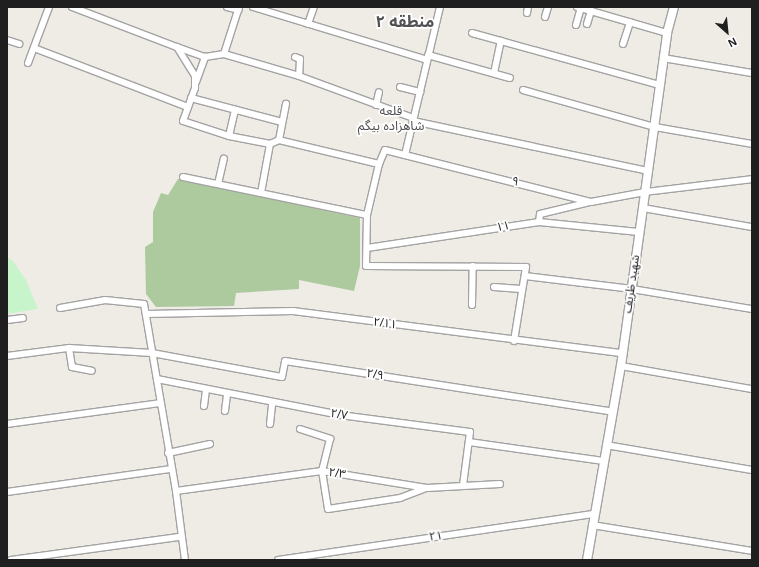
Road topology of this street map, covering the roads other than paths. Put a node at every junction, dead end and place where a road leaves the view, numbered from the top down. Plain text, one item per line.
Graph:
1 (49, 7) edge
2 (72, 7) edge
3 (227, 7) edge
4 (253, 7) edge
5 (314, 7) edge
6 (440, 7) edge
7 (548, 7) edge
8 (674, 7) edge
9 (579, 8) edge
10 (239, 9) edge
11 (268, 9) edge
12 (591, 11) junction
13 (545, 17) dead end
14 (630, 22) junction
15 (308, 24) junction
16 (587, 24) dead end
17 (576, 25) dead end
18 (472, 33) dead end
19 (667, 33) junction
20 (7, 40) edge
21 (501, 41) junction
22 (19, 44) dead end
23 (623, 44) dead end
24 (177, 47) junction
25 (34, 48) junction
26 (224, 54) junction
27 (205, 57) junction
28 (295, 57) dead end
29 (428, 58) junction
30 (663, 58) junction
31 (28, 63) dead end
32 (752, 73) edge
33 (494, 74) junction
34 (299, 76) junction
35 (510, 78) dead end
36 (660, 85) junction
37 (400, 87) dead end
38 (195, 88) junction
39 (523, 90) dead end
40 (379, 92) dead end
41 (420, 92) junction
42 (191, 98) junction
43 (286, 104) dead end
44 (376, 105) junction
45 (188, 107) junction
46 (235, 110) junction
47 (413, 119) junction
48 (282, 122) junction
49 (655, 127) junction
50 (229, 136) junction
51 (279, 140) junction
52 (270, 144) junction
53 (752, 144) edge
54 (405, 155) junction
55 (224, 159) dead end
56 (379, 164) junction
57 (649, 171) junction
58 (183, 177) dead end
59 (752, 179) edge
60 (218, 184) junction
61 (645, 192) junction
62 (261, 193) junction
63 (592, 202) junction
64 (643, 208) junction
65 (366, 215) junction
66 (539, 222) junction
67 (752, 227) edge
68 (639, 232) junction
69 (367, 248) junction
70 (473, 266) junction
71 (525, 276) junction
72 (494, 287) dead end
73 (632, 289) junction
74 (521, 290) junction
75 (472, 305) dead end
76 (60, 308) dead end
77 (752, 309) edge
78 (147, 314) junction
79 (22, 318) dead end
80 (7, 320) edge
81 (514, 341) junction
82 (69, 348) junction
83 (152, 353) junction
84 (622, 353) junction
85 (7, 356) edge
86 (621, 366) junction
87 (92, 371) dead end
88 (157, 379) junction
89 (752, 389) edge
90 (206, 390) junction
91 (227, 394) junction
92 (160, 403) junction
93 (272, 404) junction
94 (204, 406) dead end
95 (225, 411) dead end
96 (613, 412) junction
97 (7, 424) edge
98 (270, 424) dead end
99 (300, 429) dead end
100 (469, 442) junction
101 (210, 444) dead end
102 (606, 445) junction
103 (168, 453) junction
104 (604, 462) junction
105 (171, 468) junction
106 (752, 470) edge
107 (322, 471) junction
108 (500, 484) dead end
109 (463, 485) junction
110 (427, 488) junction
111 (7, 492) edge
112 (176, 492) junction
113 (595, 514) junction
114 (592, 525) junction
115 (180, 537) junction
116 (751, 550) edge
117 (11, 560) edge
118 (185, 560) edge
119 (278, 560) edge
120 (587, 560) edge

1 - 25 street
2 - 24 street
3 - 10 street
4 - 11 street
5 - 15 street
6 - 29 street
7 - 13 street
8 - 19 street, شهید ظریف
9 - 12 street
9 - 17 street
10 - 26 street
11 - 15 street
12 - 14 street
12 - 16 street
14 - 19 street
14 - 23 street
15 - 29 street
18 - 21 street
19 - 30 street, شهید ظریف
20 - 22 street
21 - 33 street
21 - 36 street
24 - 27 street
24 - 38 street
25 - 31 street
25 - 45 street
26 - 27 street
26 - 34 street
27 - 38 street
28 - 34 street
29 - 33 street
29 - 41 street
30 - 32 street
30 - 36 street, شهید ظریف
33 - 35 street
34 - 44 street
36 - 49 street, شهید ظریف
37 - 41 street
38 - 42 street
39 - 49 street
40 - 44 street
41 - 47 street
42 - 45 street
42 - 46 street
43 - 48 street
44 - 47 street
45 - 50 street
46 - 48 street
46 - 50 street
47 - 54 street
47 - 57 street
48 - 51 street
49 - 53 street
49 - 57 street, شهید ظریف
50 - 52 street
51 - 52 street
51 - 56 street
52 - 62 street
54 - 56 street, ۹
54 - 63 street, ۹
55 - 60 street
56 - 65 street
57 - 61 street, شهید ظریف
58 - 60 street
59 - 61 street, ۹
60 - 62 street
61 - 63 street, ۹
61 - 64 street, شهید ظریف
62 - 65 street
63 - 66 street
64 - 67 street
64 - 68 street, شهید ظریف
65 - 69 street
66 - 68 street, ۱۱
66 - 69 street, ۱۱
68 - 73 street, شهید ظریف
69 - 70 street
70 - 71 street
70 - 75 street
71 - 73 street
71 - 74 street
72 - 74 street
73 - 77 street
73 - 84 street, شهید ظریف
74 - 81 street
76 - 78 street
78 - 81 street, ۲/۱۱
78 - 83 street
79 - 80 street
81 - 84 street, ۲/۱۱
82 - 83 street
82 - 85 street
82 - 87 street
83 - 88 street
83 - 96 street, ۲/۹
84 - 86 street, شهید ظریف
86 - 89 street
86 - 96 street, شهید ظریف
88 - 90 street, ۲/۷
88 - 92 street
90 - 91 street, ۲/۷
90 - 94 street
91 - 93 street, ۲/۷
91 - 95 street
92 - 97 street
92 - 103 street
93 - 98 street
93 - 100 street, ۲/۷
96 - 102 street, شهید ظریف
99 - 107 street
100 - 104 street
100 - 109 street
101 - 103 street
102 - 104 street, شهید ظریف
102 - 106 street
103 - 105 street
104 - 113 street, شهید ظریف
105 - 111 street
105 - 112 street
107 - 110 street, ۲/۳
107 - 110 street
107 - 112 street, ۲/۳
108 - 109 street, ۲/۳
109 - 110 street, ۲/۳
112 - 115 street
113 - 114 street, شهید ظریف
113 - 119 street, ۲۱
114 - 116 street
114 - 120 street, شهید ظریف
115 - 117 street
115 - 118 street

